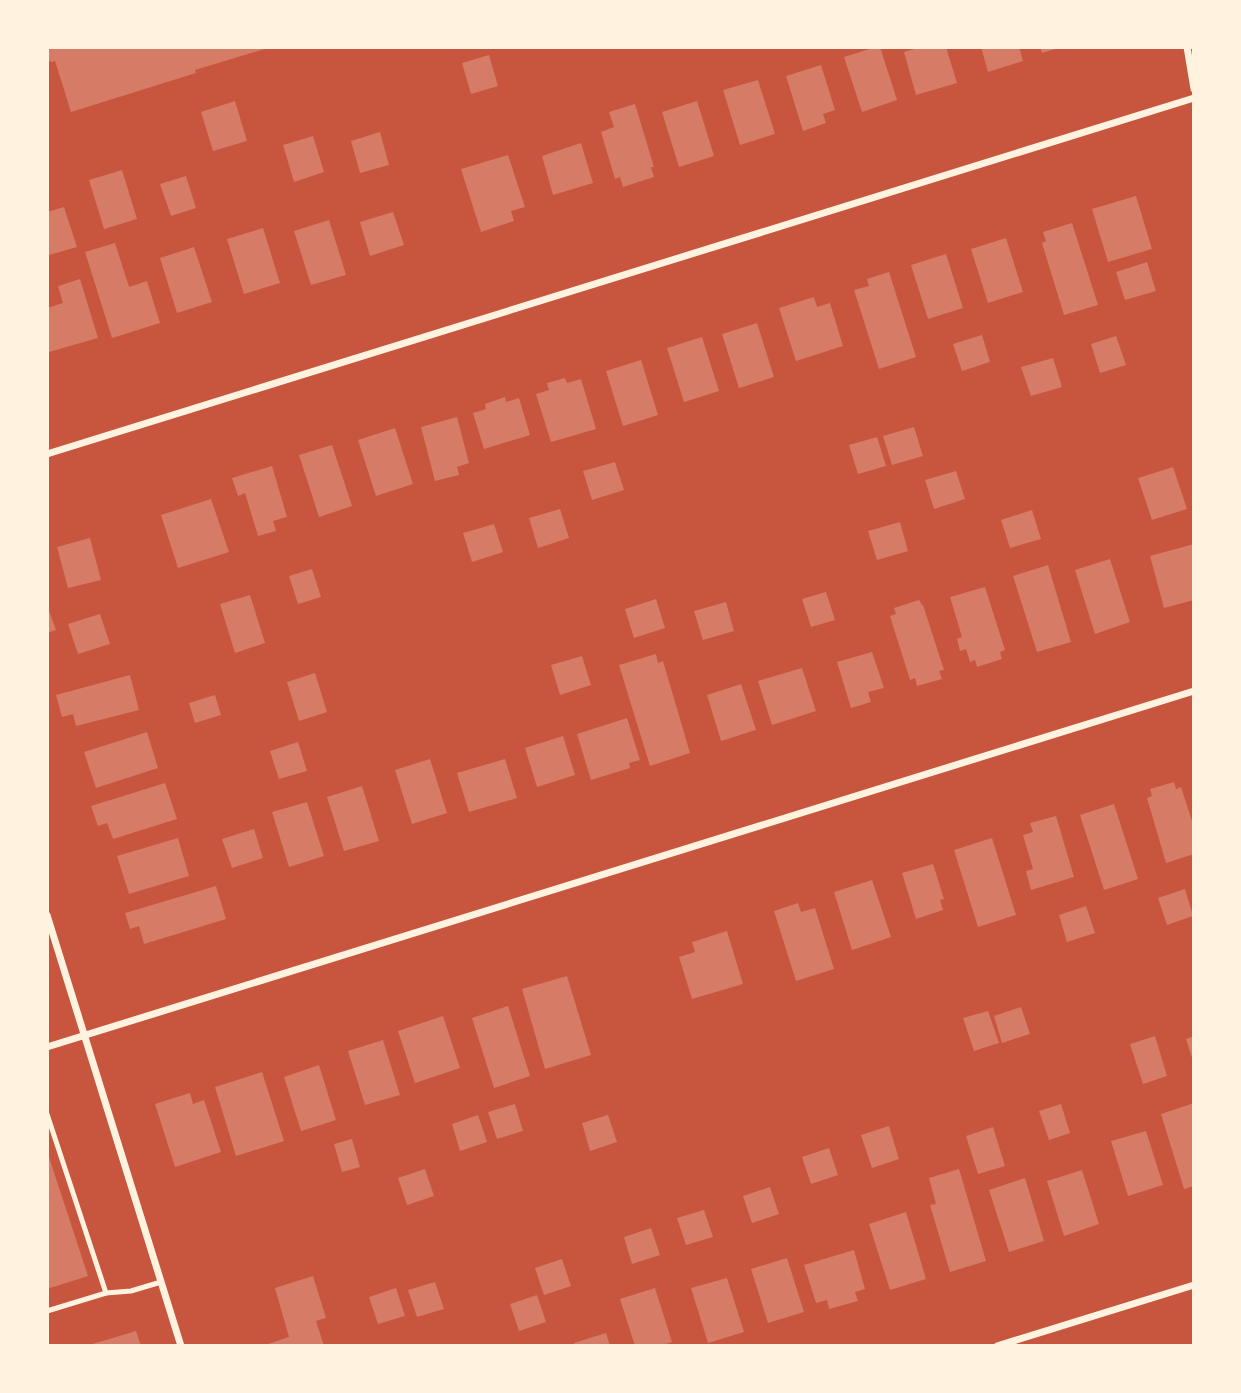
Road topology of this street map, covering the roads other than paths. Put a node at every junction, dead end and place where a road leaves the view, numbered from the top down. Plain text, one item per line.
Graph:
1 (1186, 47) edge
2 (1194, 89) edge
3 (1194, 99) edge
4 (47, 454) edge
5 (1194, 691) edge
6 (47, 915) edge
7 (85, 1035) junction
8 (47, 1047) edge
9 (47, 1114) edge
10 (162, 1282) junction
11 (1194, 1285) edge
12 (106, 1293) junction
13 (47, 1311) edge
14 (181, 1346) edge
15 (997, 1346) edge

1 - 2 street
3 - 4 street
5 - 7 street
6 - 7 street
7 - 8 street
7 - 10 street
9 - 12 lane
10 - 12 lane
10 - 14 street
11 - 15 street
12 - 13 lane

